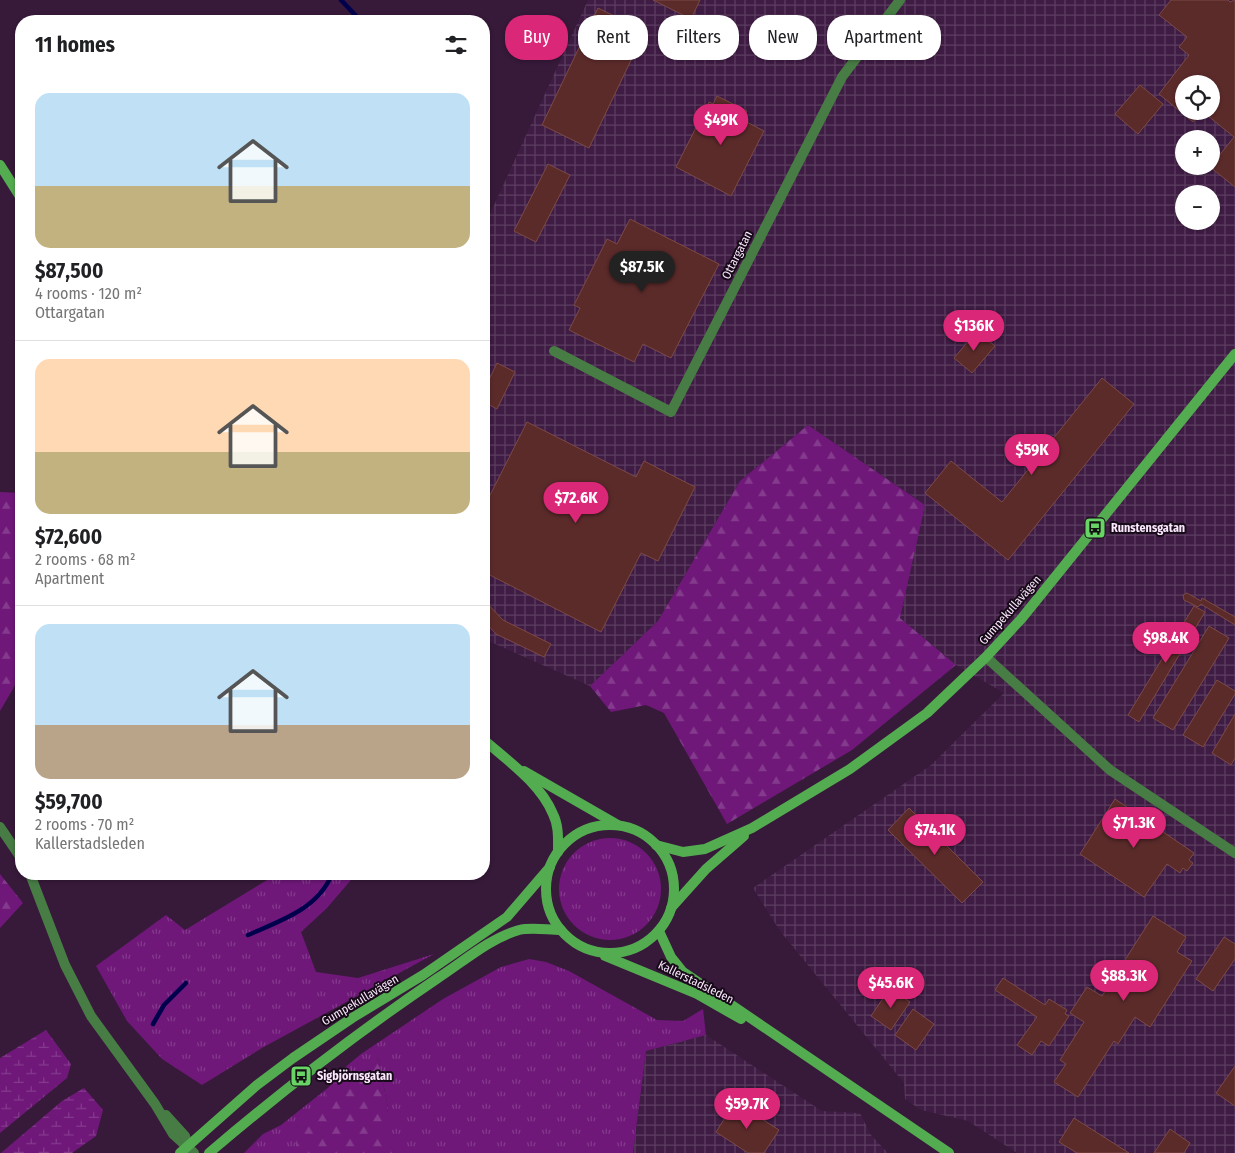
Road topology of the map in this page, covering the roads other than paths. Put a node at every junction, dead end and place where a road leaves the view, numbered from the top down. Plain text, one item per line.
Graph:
1 (900, 0) edge
2 (0, 165) edge
3 (15, 189) edge
4 (554, 351) dead end
5 (1235, 354) edge
6 (986, 657) junction
7 (490, 745) edge
8 (515, 766) junction
9 (621, 826) junction
10 (0, 827) edge
11 (752, 828) junction
12 (656, 845) junction
13 (15, 849) edge
14 (558, 852) junction
15 (1235, 853) edge
16 (550, 867) junction
17 (32, 880) edge
18 (671, 909) junction
19 (561, 930) junction
20 (659, 931) junction
21 (595, 952) junction
22 (783, 1042) junction
23 (187, 1150) edge
24 (209, 1153) edge
25 (949, 1153) edge

1 - 4 street, Ottargatan
2 - 3 street
5 - 6 street, Gumpekullavägen
6 - 11 street, Gumpekullavägen
6 - 15 street
7 - 8 street
8 - 9 street
8 - 14 street
9 - 12 street
9 - 14 street
10 - 13 street
11 - 12 street, Gumpekullavägen
11 - 18 street, Gumpekullavägen
12 - 18 street
14 - 16 street
16 - 19 street
16 - 23 street, Gumpekullavägen
17 - 23 street
18 - 20 street
19 - 21 street
19 - 24 street, Gumpekullavägen
20 - 21 street
20 - 22 street, Kallerstadsleden
21 - 22 street, Kallerstadsleden
22 - 25 street, Kallerstadsleden

